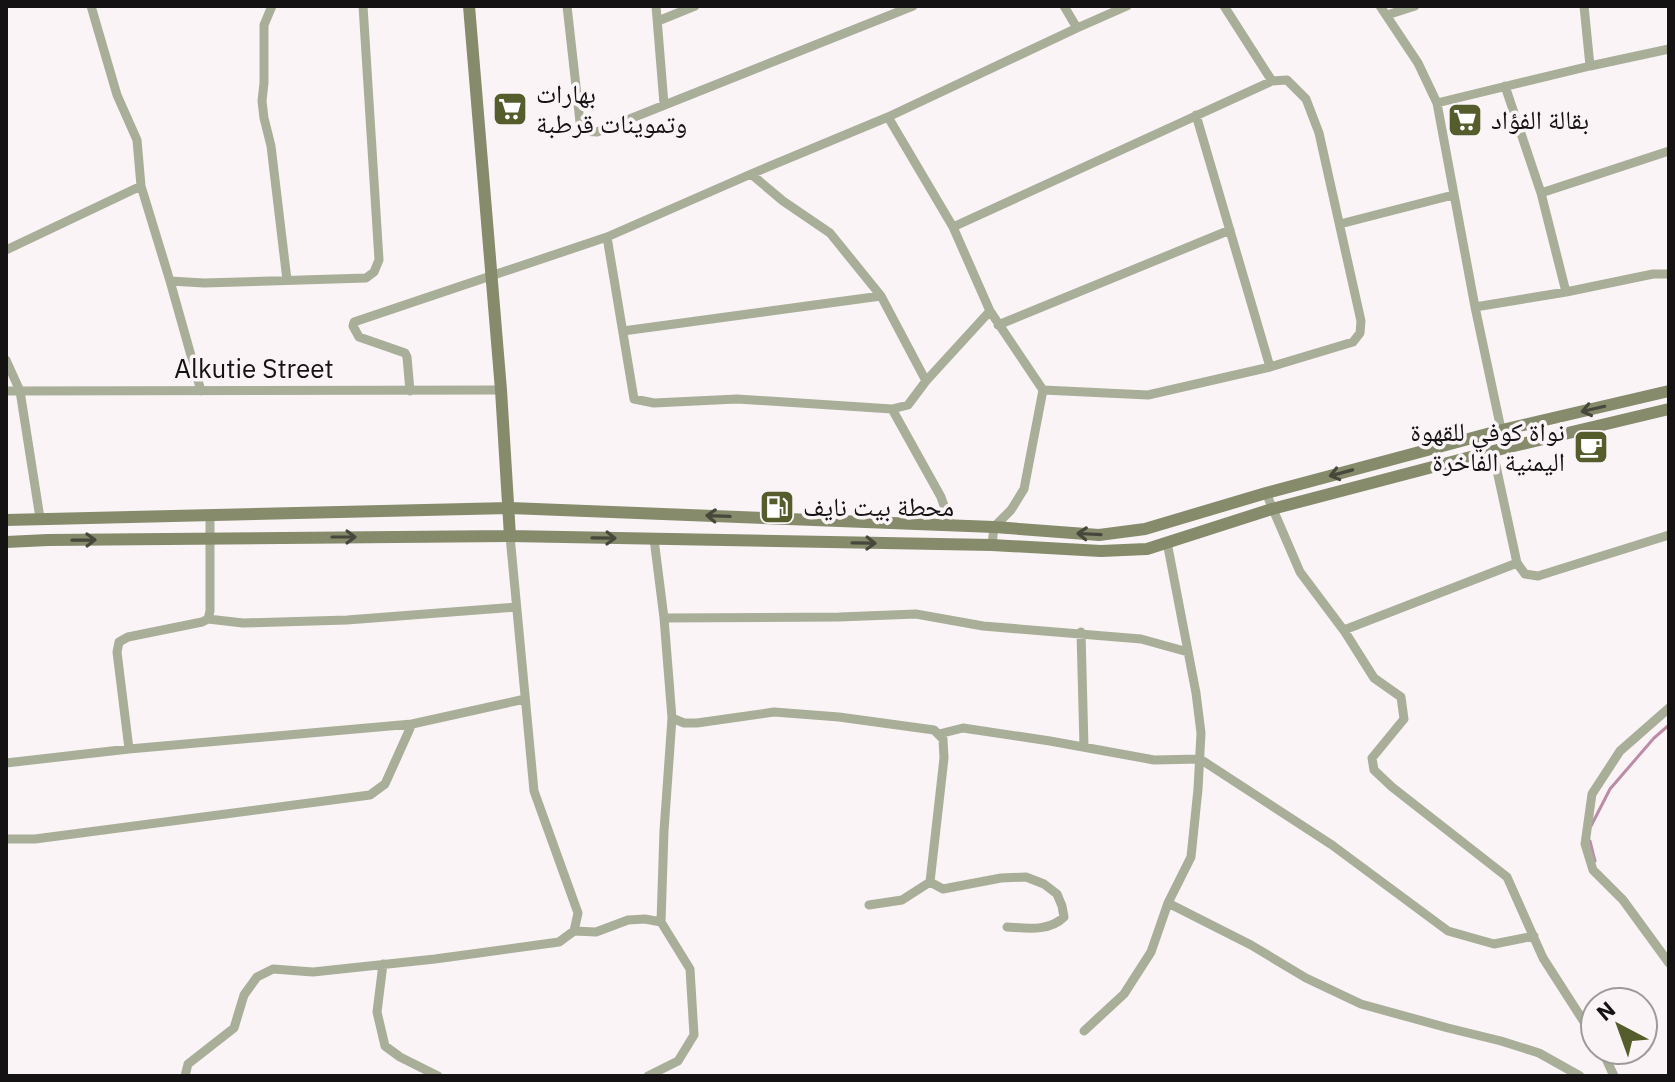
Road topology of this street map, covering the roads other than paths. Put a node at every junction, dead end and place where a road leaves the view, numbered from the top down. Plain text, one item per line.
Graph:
1 (91, 6) edge
2 (272, 6) edge
3 (363, 6) edge
4 (469, 6) edge
5 (567, 6) edge
6 (656, 6) edge
7 (695, 6) edge
8 (913, 6) edge
9 (1064, 6) edge
10 (1127, 6) edge
11 (1224, 6) edge
12 (1415, 6) edge
13 (1584, 6) edge
14 (1384, 11) edge
15 (658, 21) junction
16 (1077, 28) junction
17 (1669, 49) edge
18 (1590, 66) junction
19 (1272, 81) junction
20 (1505, 86) junction
21 (1437, 103) junction
22 (664, 104) junction
23 (1196, 115) junction
24 (888, 117) junction
25 (1669, 151) edge
26 (751, 174) junction
27 (141, 186) junction
28 (1541, 193) junction
29 (1453, 195) junction
30 (1340, 224) junction
31 (953, 227) junction
32 (1230, 230) junction
33 (607, 237) junction
34 (6, 250) edge
35 (1669, 274) edge
36 (492, 275) junction
37 (287, 280) junction
38 (170, 281) junction
39 (1566, 292) junction
40 (881, 296) junction
41 (1475, 307) junction
42 (990, 311) junction
43 (998, 325) junction
44 (623, 331) junction
45 (6, 360) edge
46 (1270, 367) junction
47 (926, 381) junction
48 (501, 390) junction
49 (1043, 390) junction
50 (6, 391) edge
51 (20, 391) junction
52 (201, 391) junction
53 (410, 391) junction
54 (1669, 391) edge
55 (892, 409) junction
56 (1669, 409) edge
57 (1502, 430) junction
58 (1499, 450) junction
59 (1266, 493) junction
60 (510, 508) junction
61 (1272, 509) junction
62 (210, 516) junction
63 (40, 518) junction
64 (6, 520) edge
65 (951, 526) junction
66 (994, 527) junction
67 (1669, 535) edge
68 (510, 536) junction
69 (209, 538) junction
70 (654, 539) junction
71 (6, 542) edge
72 (1167, 542) junction
73 (992, 545) junction
74 (1517, 563) junction
75 (516, 607) junction
76 (664, 618) junction
77 (208, 619) junction
78 (1344, 630) junction
79 (1081, 632) junction
80 (1188, 652) junction
81 (525, 699) junction
82 (1669, 708) edge
83 (672, 718) junction
84 (412, 724) junction
85 (939, 734) junction
86 (1084, 747) junction
87 (129, 749) junction
88 (1200, 759) junction
89 (6, 763) edge
90 (6, 839) edge
91 (930, 882) junction
92 (1168, 903) junction
93 (869, 905) dead end
94 (661, 922) junction
95 (1007, 927) dead end
96 (574, 931) junction
97 (1534, 936) junction
98 (1669, 963) edge
99 (383, 964) junction
100 (1579, 1014) edge
101 (1084, 1031) dead end
102 (185, 1076) edge
103 (438, 1076) edge
104 (648, 1076) edge
105 (1580, 1076) edge

1 - 27 street
2 - 37 street
3 - 37 street
4 - 36 main road
5 - 22 street
6 - 15 street
7 - 15 street
8 - 22 street
9 - 16 street
10 - 16 street
11 - 19 street
12 - 14 street
13 - 18 street
14 - 21 street
15 - 22 street
16 - 24 street
17 - 18 street
18 - 20 street
19 - 23 street
19 - 30 street
20 - 21 street
20 - 28 street
21 - 29 street
23 - 31 street
23 - 32 street
24 - 26 street
24 - 31 street
25 - 28 street
26 - 33 street
26 - 40 street
27 - 34 street
27 - 38 street
28 - 39 street
29 - 30 street
29 - 41 street
30 - 46 street
31 - 42 street
32 - 43 street
32 - 46 street
33 - 36 street
33 - 44 street
35 - 39 street
36 - 48 main road
36 - 53 street
37 - 38 street
38 - 52 street
39 - 41 street
40 - 44 street
40 - 47 street
41 - 57 street
42 - 43 street
42 - 47 street
43 - 49 street
44 - 55 street
45 - 51 street
46 - 49 street
47 - 55 street
48 - 53 street, Alkutie Street
48 - 60 main road
49 - 66 street
50 - 51 street, Alkutie Street
51 - 52 street, Alkutie Street
51 - 63 street
52 - 53 street, Alkutie Street
54 -> 57 main road
55 - 65 street
56 - 58 main road
57 - 58 street
57 -> 59 main road
58 - 61 main road
58 - 74 street
59 - 61 street
59 -> 66 main road
60 - 62 main road
65 -> 60 main road
60 - 68 main road
61 - 72 main road
61 - 78 street
62 - 63 main road
62 - 69 street
63 - 64 main road
65 - 66 main road
66 - 73 street
67 - 74 street
69 -> 68 main road
68 -> 70 main road
68 - 75 street
71 -> 69 main road
69 - 77 street
70 -> 73 main road
70 - 76 street
72 - 73 main road
72 - 80 street
74 - 78 street
75 - 77 street
75 - 81 street
76 - 79 street
76 - 83 street
77 - 87 street
78 - 97 street
79 - 80 street
79 - 86 street
80 - 88 street
81 - 84 street
81 - 96 street
82 - 98 street
83 - 85 street
83 - 94 street
84 - 87 street
84 - 90 street
85 - 86 street
85 - 91 street
86 - 88 street
87 - 89 street
88 - 92 street
88 - 97 street
91 - 93 street
91 - 95 street
92 - 101 street
92 - 105 street
94 - 96 street
94 - 104 street
96 - 99 street
97 - 100 street
99 - 102 street
99 - 103 street

